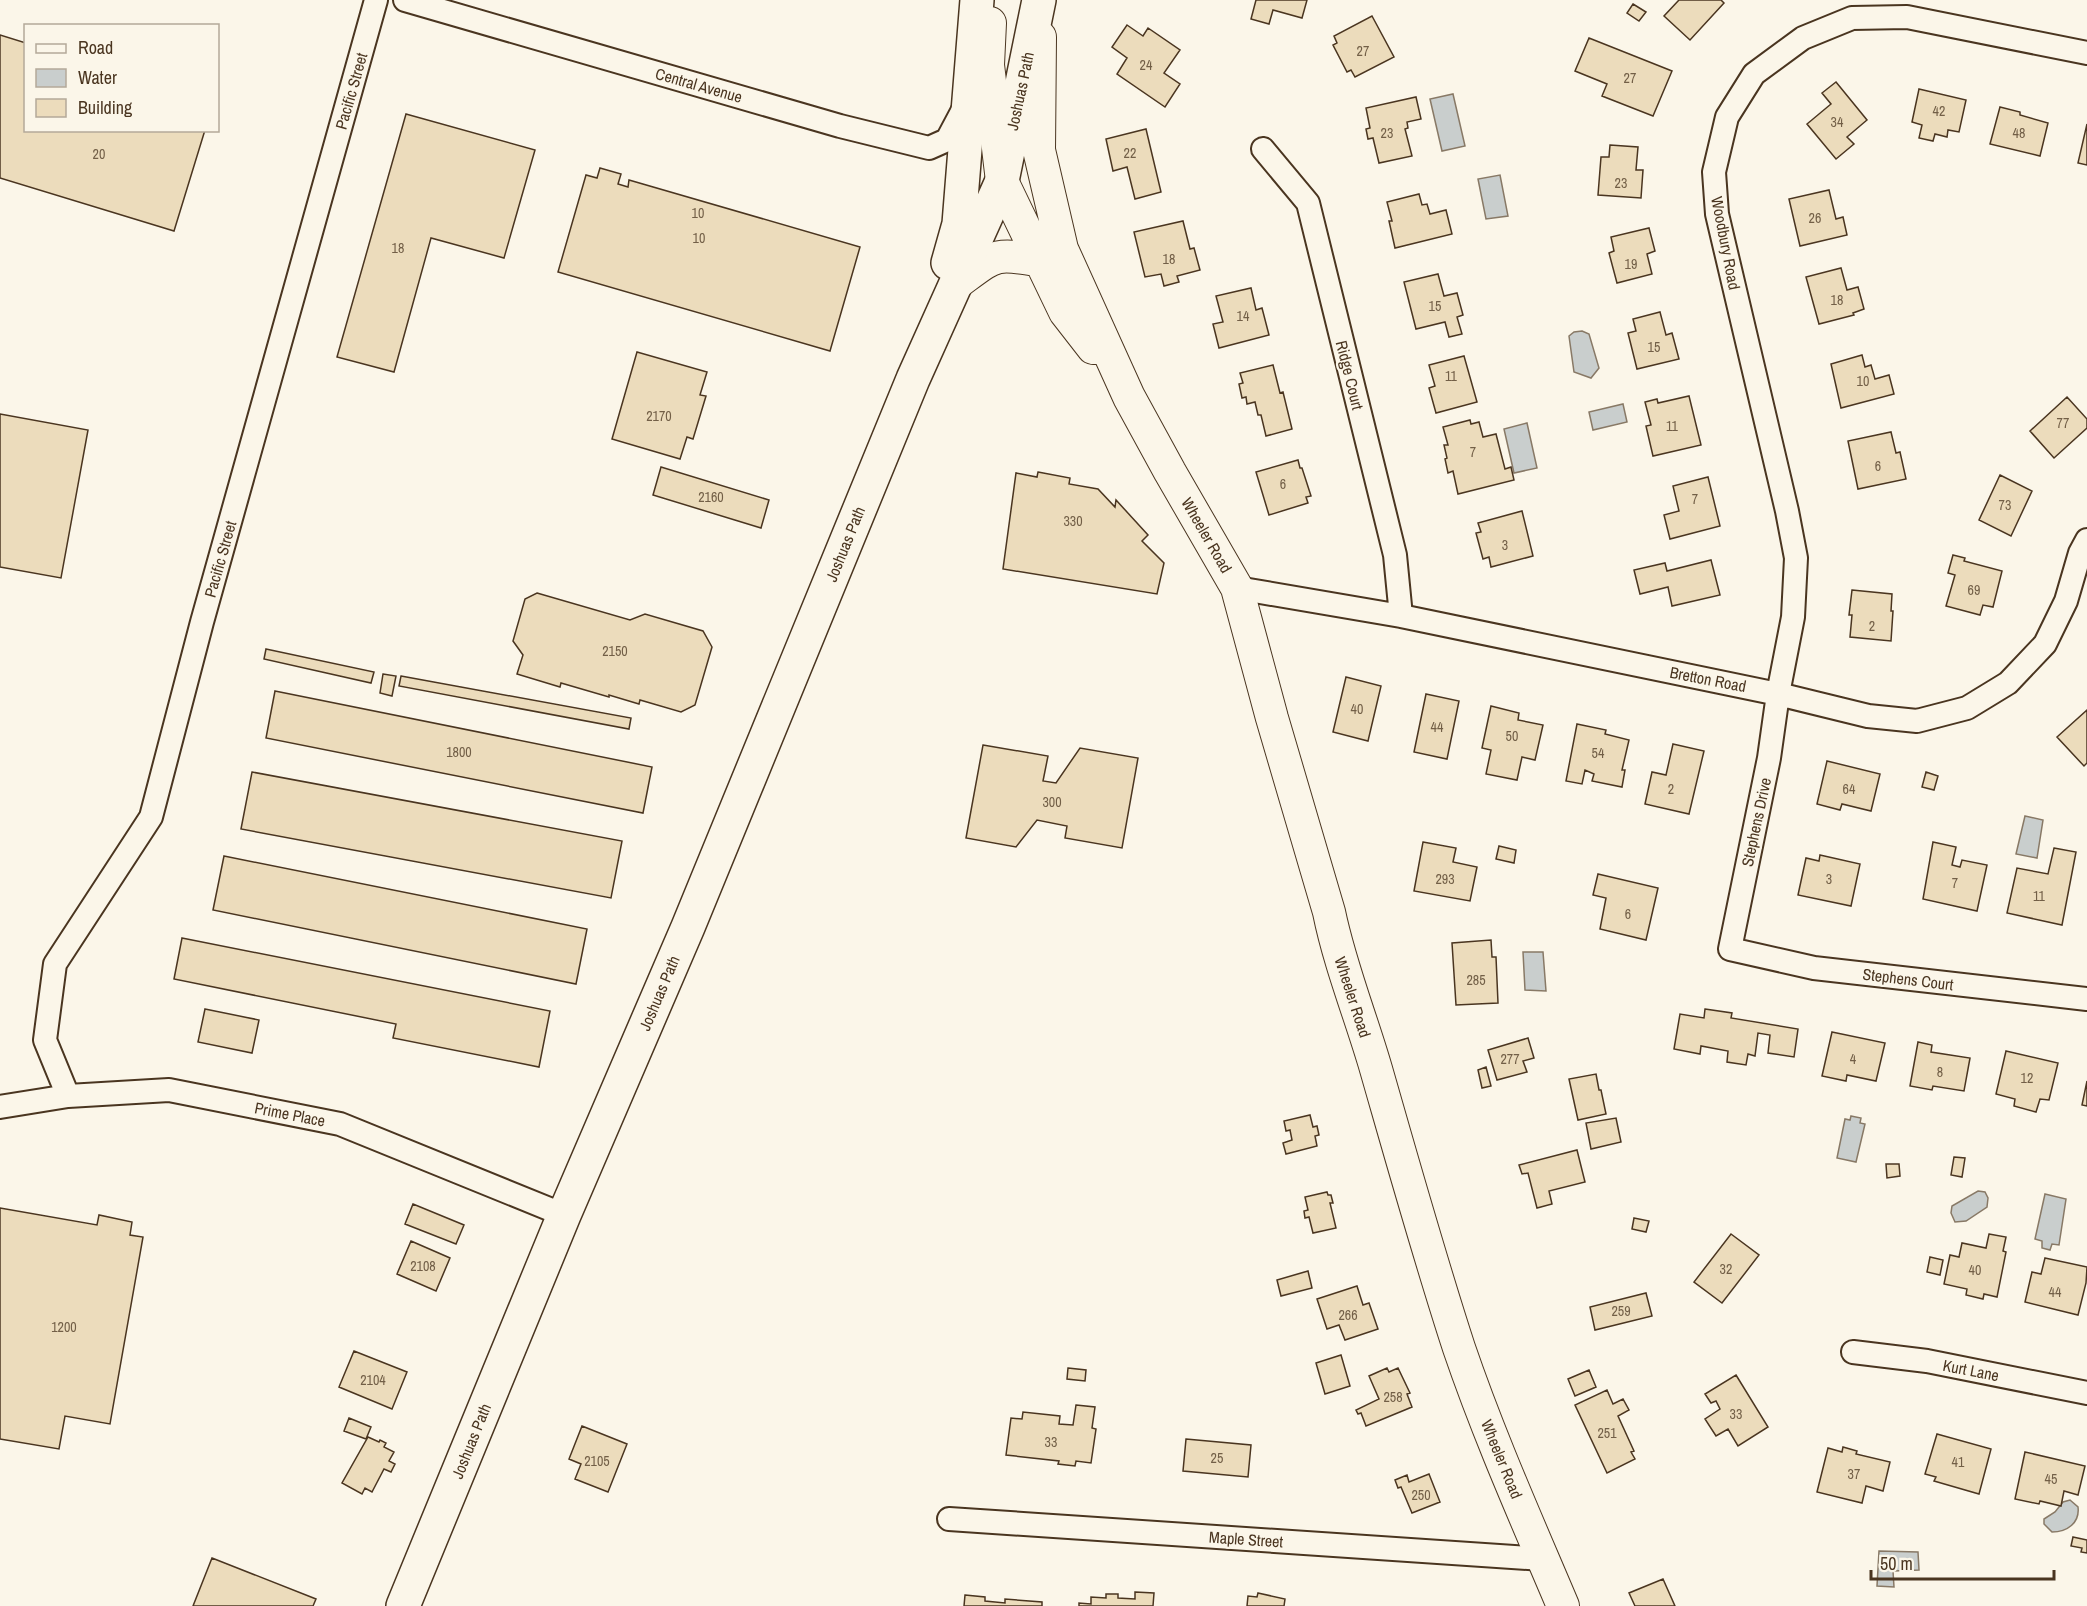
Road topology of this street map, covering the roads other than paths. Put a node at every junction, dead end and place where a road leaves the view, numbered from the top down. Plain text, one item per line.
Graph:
1 (376, 0) edge
2 (405, 0) edge
3 (977, 0) edge
4 (991, 0) edge
5 (1040, 0) edge
6 (2087, 53) edge
7 (970, 97) junction
8 (1263, 149) dead end
9 (1002, 181) junction
10 (1041, 261) junction
11 (957, 283) junction
12 (913, 379) junction
13 (1129, 397) junction
14 (2087, 540) edge
15 (1238, 588) junction
16 (1401, 616) junction
17 (1778, 694) junction
18 (1730, 949) joint
19 (2087, 999) edge
20 (68, 1096) junction
21 (0, 1107) edge
22 (564, 1215) junction
23 (1853, 1352) dead end
24 (2087, 1393) edge
25 (949, 1520) dead end
26 (1543, 1559) junction
27 (404, 1606) edge
28 (1563, 1606) edge

1 - 20 street, Pacific Street
2 - 7 street, Central Avenue
3 - 7 main road, Joshuas Path
4 - 9 main road, Wheeler Road
5 - 9 main road, Joshuas Path
5 - 13 main road, Wheeler Road
6 - 17 street, Woodbury Road
7 - 12 main road, Joshuas Path
8 - 16 street, Ridge Court
9 - 10 main road, Wheeler Road
9 - 11 main road, Joshuas Path
10 - 11 main road
10 - 13 main road, Wheeler Road
11 - 12 main road, Joshuas Path
12 - 22 main road, Joshuas Path
13 - 15 main road, Wheeler Road
14 - 17 street, Bretton Road
15 - 16 street, Bretton Road
15 - 26 main road, Wheeler Road
16 - 17 street, Bretton Road
17 - 18 street, Stephens Drive
18 - 19 street, Stephens Court
20 - 21 street, Prime Place
20 - 22 street, Prime Place
22 - 27 main road, Joshuas Path
23 - 24 street, Kurt Lane
25 - 26 street, Maple Street
26 - 28 main road, Wheeler Road

